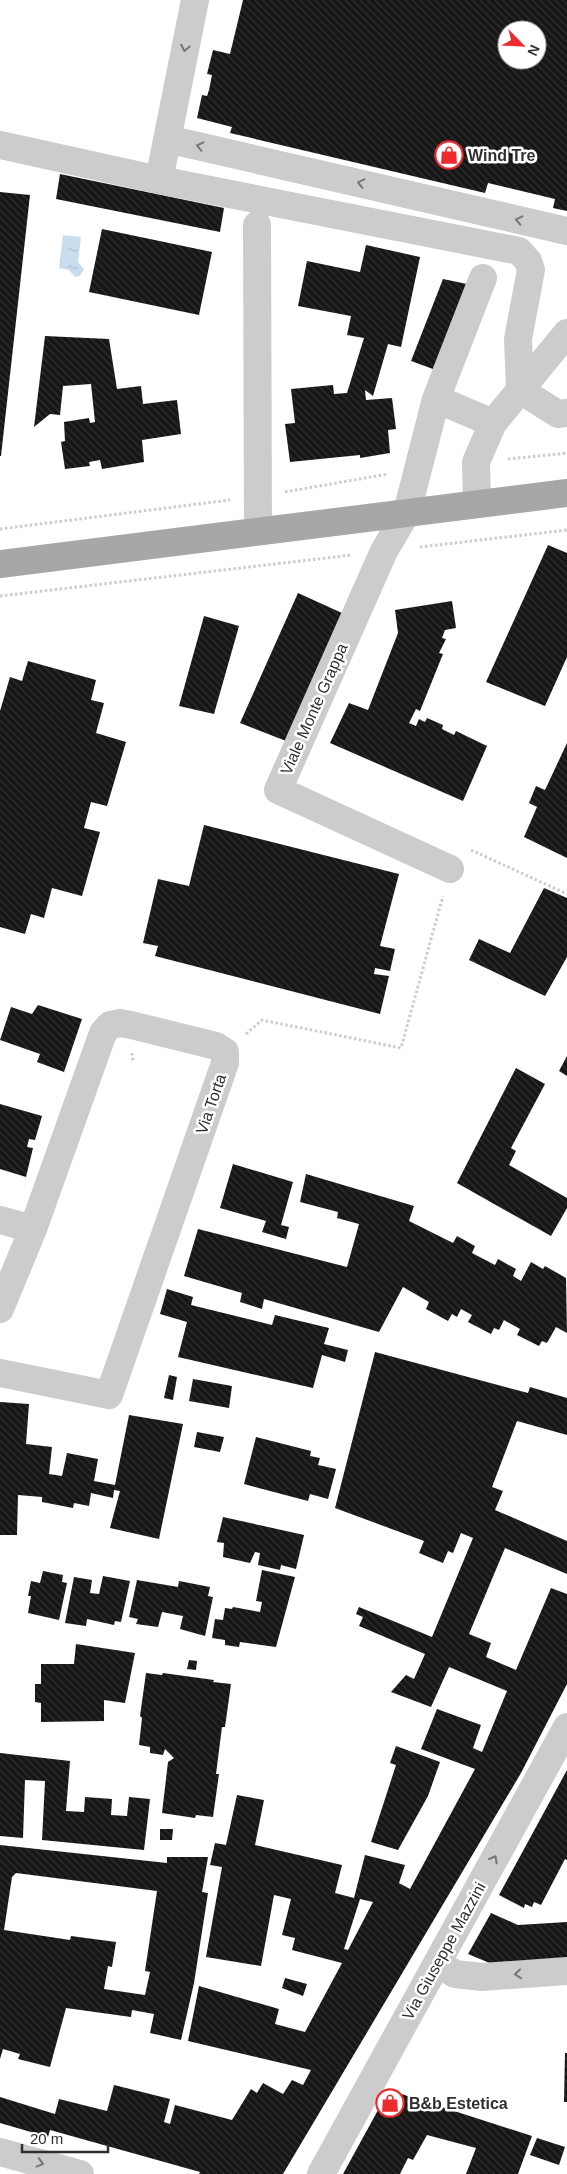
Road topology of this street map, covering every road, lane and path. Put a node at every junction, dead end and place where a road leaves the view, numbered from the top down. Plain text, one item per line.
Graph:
1 (195, 0) edge
2 (167, 138) junction
3 (0, 145) edge
4 (158, 180) junction
5 (257, 225) dead end
6 (567, 231) edge
7 (484, 278) dead end
8 (567, 333) edge
9 (520, 390) junction
10 (436, 399) junction
11 (567, 413) edge
12 (493, 423) junction
13 (567, 453) edge
14 (512, 458) dead end
15 (395, 472) dead end
16 (567, 493) edge
17 (258, 497) junction
18 (477, 504) junction
19 (407, 512) junction
20 (0, 529) edge
21 (567, 530) edge
22 (258, 531) junction
23 (384, 551) junction
24 (0, 564) edge
25 (0, 596) edge
26 (450, 869) junction
27 (567, 894) edge
28 (225, 1052) junction
29 (0, 1220) edge
30 (33, 1229) junction
31 (0, 1309) edge
32 (0, 1373) edge
33 (567, 1727) edge
34 (437, 1963) junction
35 (567, 1971) edge
36 (0, 2152) edge
37 (80, 2174) edge
38 (321, 2174) edge

1 -> 2 street
2 - 4 street
6 -> 2 street
3 - 4 street
4 - 9 street
5 - 17 street
7 - 10 street, Viale Monte Grappa
8 - 9 street
9 - 11 street
9 - 12 street
10 - 12 street
10 - 19 street, Viale Monte Grappa
12 - 18 street
13 - 14 path
15 - 17 path
16 - 18 main road
17 - 20 path
17 - 22 street
18 - 19 main road
19 - 22 main road
19 - 23 street, Viale Monte Grappa
21 - 23 path
22 - 24 main road
23 - 25 path
23 - 26 street, Viale Monte Grappa
26 - 27 path
26 - 28 path
28 - 30 street, Via Torta
28 - 32 street, Via Torta
29 - 30 street
30 - 31 street, Via Torta
34 -> 33 street, Via Giuseppe Mazzini
35 -> 34 street
34 - 38 street, Via Giuseppe Mazzini
36 -> 37 street

